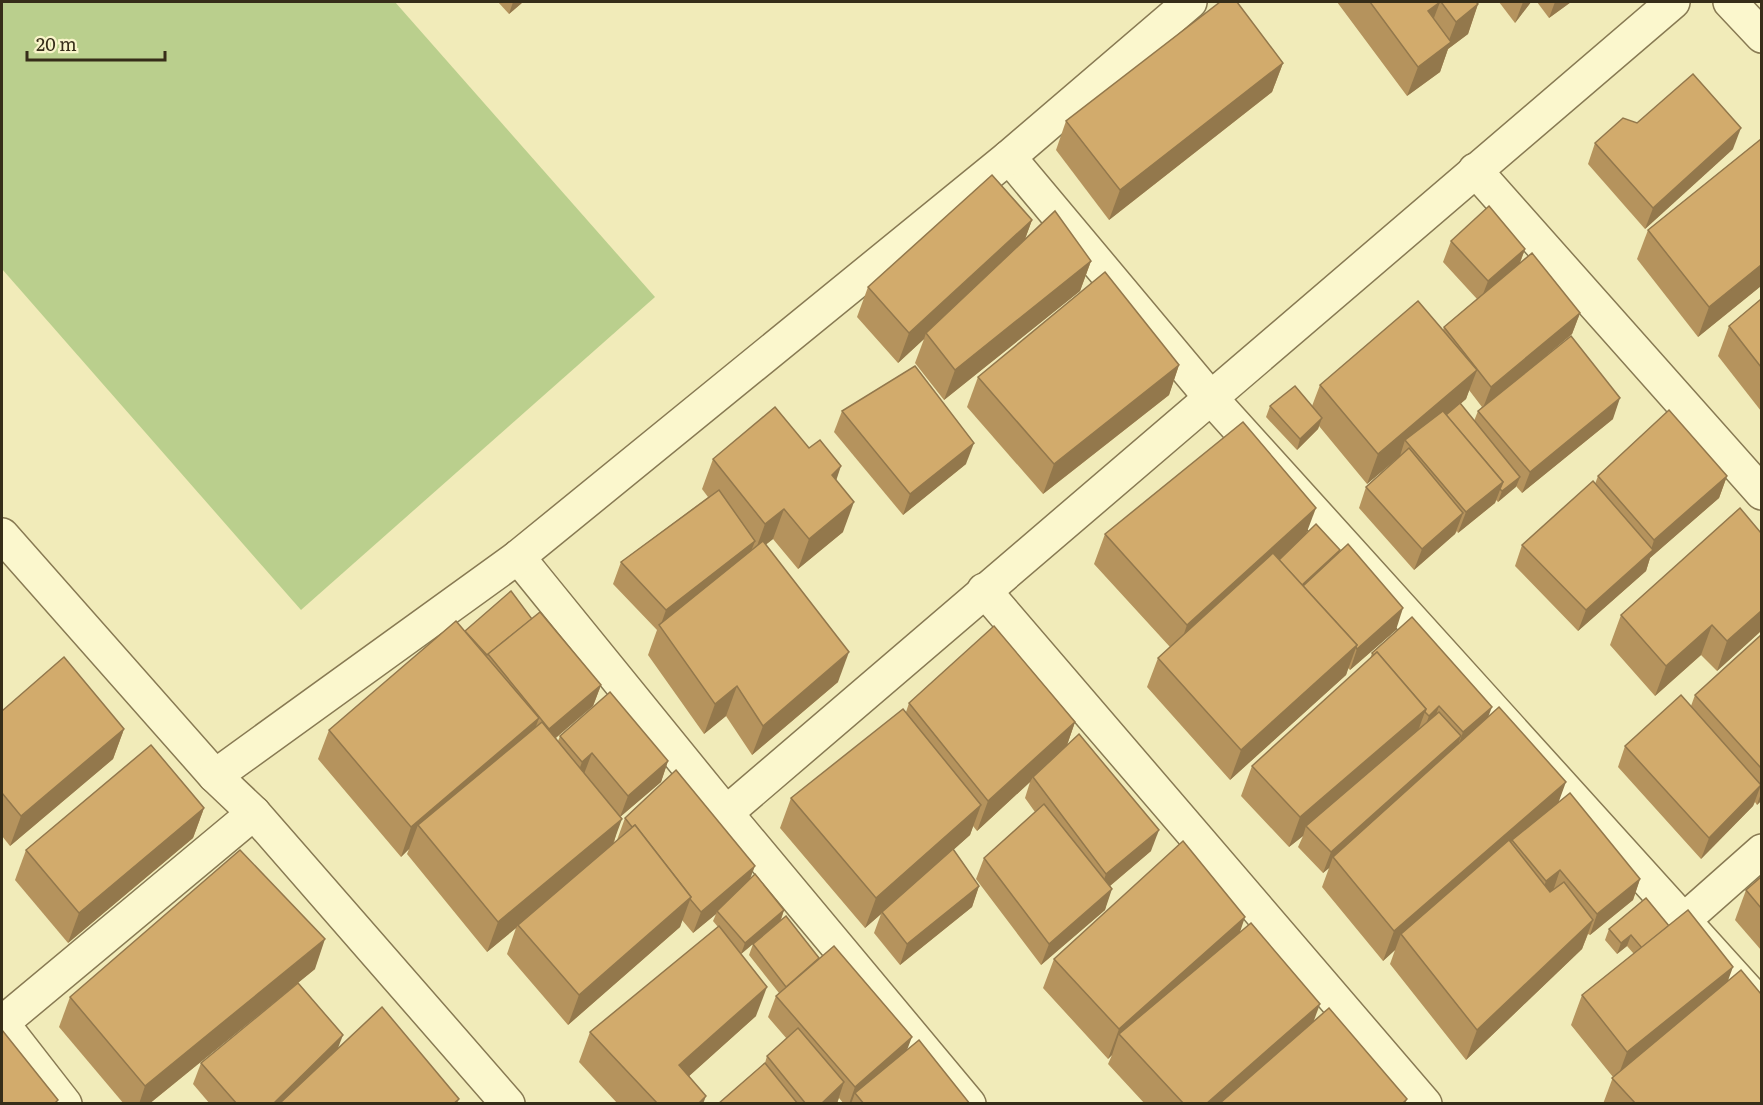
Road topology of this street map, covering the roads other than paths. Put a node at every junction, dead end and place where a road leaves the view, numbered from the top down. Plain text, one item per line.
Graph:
1 (1190, 2) edge
2 (1673, 2) edge
3 (1730, 2) edge
4 (1761, 36) edge
5 (1010, 157) junction
6 (1475, 170) junction
7 (1210, 397) junction
8 (1761, 493) edge
9 (2, 535) edge
10 (518, 557) junction
11 (984, 590) junction
12 (215, 776) junction
13 (254, 813) junction
14 (726, 813) junction
15 (1761, 851) edge
16 (1683, 921) junction
17 (1761, 1007) edge
18 (2, 1023) edge
19 (65, 1104) edge
20 (508, 1104) edge
21 (969, 1104) edge
22 (1425, 1104) edge

1 - 5 street
2 - 6 street
3 - 4 street
5 - 7 street
5 - 10 street
6 - 7 street
6 - 8 street
7 - 11 street
7 - 16 street
9 - 12 street
10 - 12 street
10 - 14 street
11 - 14 street
11 - 22 street
12 - 13 street
13 - 18 street
13 - 20 street
14 - 21 street
15 - 16 street
16 - 17 street
18 - 19 street

